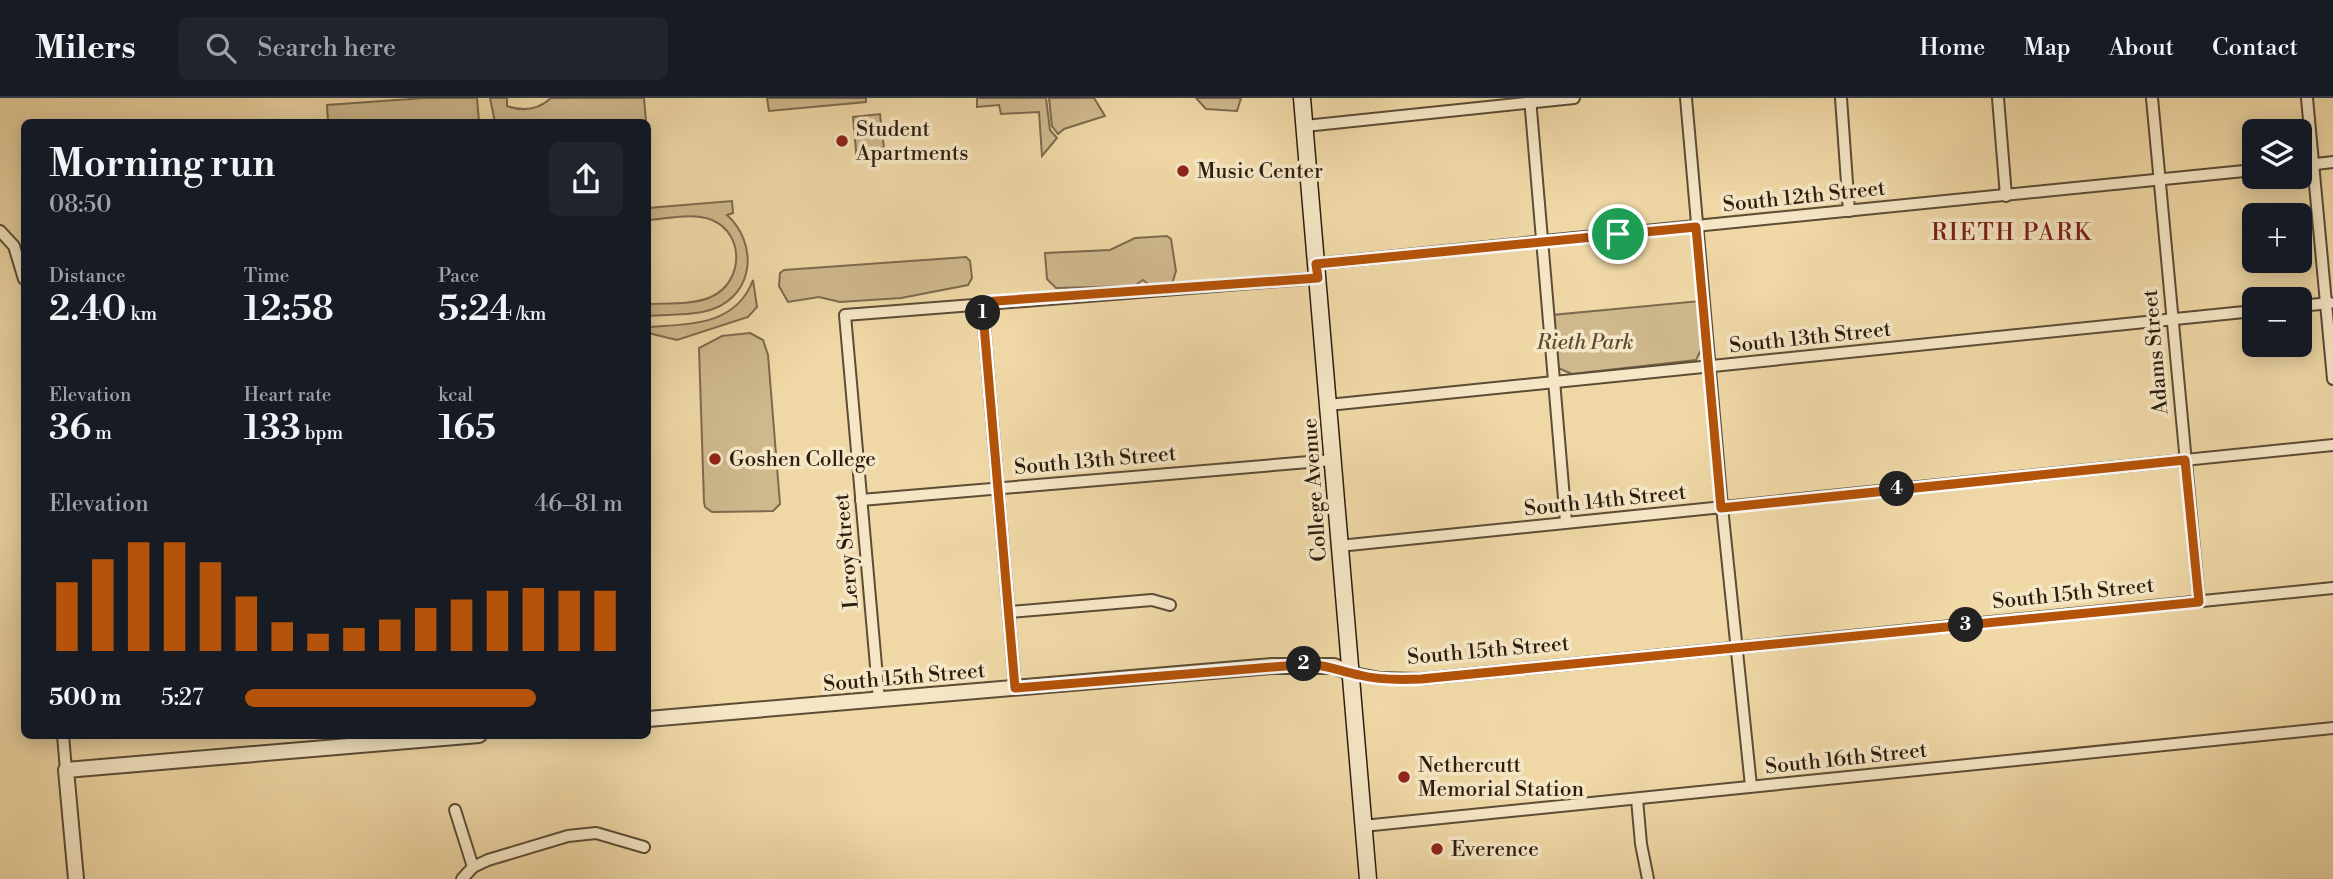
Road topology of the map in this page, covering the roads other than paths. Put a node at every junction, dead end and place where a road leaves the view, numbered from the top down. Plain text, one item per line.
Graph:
1 (1302, 98) edge
2 (1574, 98) edge
3 (1686, 98) edge
4 (1841, 98) edge
5 (1998, 98) edge
6 (2152, 98) edge
7 (2307, 98) edge
8 (1531, 101) edge
9 (1305, 126) junction
10 (2333, 162) edge
11 (2313, 164) junction
12 (2242, 171) edge
13 (2159, 180) junction
14 (2006, 196) junction
15 (1849, 211) junction
16 (1696, 227) junction
17 (0, 231) edge
18 (1541, 242) junction
19 (21, 269) edge
20 (1317, 271) junction
21 (982, 302) junction
22 (2330, 303) edge
23 (2312, 305) edge
24 (2242, 312) edge
25 (845, 315) joint
26 (2172, 319) junction
27 (1708, 367) junction
28 (2333, 379) edge
29 (1553, 382) junction
30 (1328, 405) junction
31 (2333, 445) edge
32 (1333, 460) junction
33 (2185, 460) junction
34 (998, 487) junction
35 (861, 500) junction
36 (1721, 508) junction
37 (1566, 522) junction
38 (1339, 546) junction
39 (2333, 588) edge
40 (2199, 602) junction
41 (1171, 605) dead end
42 (1009, 612) junction
43 (1737, 648) junction
44 (1349, 672) junction
45 (1015, 688) junction
46 (879, 700) junction
47 (651, 719) edge
48 (2333, 728) edge
49 (63, 739) edge
50 (432, 739) edge
51 (66, 770) junction
52 (1751, 786) junction
53 (1637, 799) junction
54 (455, 810) dead end
55 (1363, 826) junction
56 (644, 847) dead end
57 (473, 867) junction
58 (76, 879) edge
59 (463, 879) edge
60 (1368, 879) edge
61 (1648, 879) edge

1 - 9 main road, College Avenue
2 - 8 street
3 - 16 street
4 - 15 street
5 - 14 street
6 - 13 street, Adams Street
7 - 11 street
8 - 9 street
8 - 18 street
9 - 20 main road, College Avenue
10 - 11 street
11 - 22 street
12 - 13 street, South 12th Street
13 - 14 street, South 12th Street
13 - 26 street, Adams Street
14 - 15 street, South 12th Street
15 - 16 street, South 12th Street
16 - 18 street, South 12th Street
16 - 27 street
17 - 19 street
18 - 20 street, South 12th Street
18 - 29 street
20 - 21 street, South 12th Street
20 - 30 main road, College Avenue
21 - 25 street, South 12th Street
21 - 34 street
22 - 23 street
22 - 28 street
24 - 26 street, South 13th Street
25 - 35 street, Leroy Street
26 - 27 street, South 13th Street
26 - 33 street, Adams Street
27 - 29 street, South 13th Street
27 - 36 street
29 - 30 street, South 13th Street
29 - 37 street
30 - 32 main road, College Avenue
31 - 33 street, South 14th Street
32 - 34 street, South 13th Street
32 - 38 main road, College Avenue
33 - 36 street, South 14th Street
33 - 40 street, Adams Street
34 - 35 street, South 13th Street
34 - 42 street
35 - 46 street, Leroy Street
36 - 37 street, South 14th Street
36 - 43 street
37 - 38 street, South 14th Street
38 - 44 main road, College Avenue
39 - 40 street, South 15th Street
40 - 43 street, South 15th Street
41 - 42 street
42 - 45 street
43 - 44 street, South 15th Street
43 - 52 street
44 - 45 street, South 15th Street
44 - 55 main road, College Avenue
45 - 46 street, South 15th Street
46 - 47 street, South 15th Street
48 - 52 street, South 16th Street
49 - 51 street
50 - 51 street
51 - 58 street
52 - 53 street, South 16th Street
53 - 55 street, South 16th Street
53 - 61 street
54 - 57 street
55 - 60 main road, College Avenue
56 - 57 street
57 - 59 street

